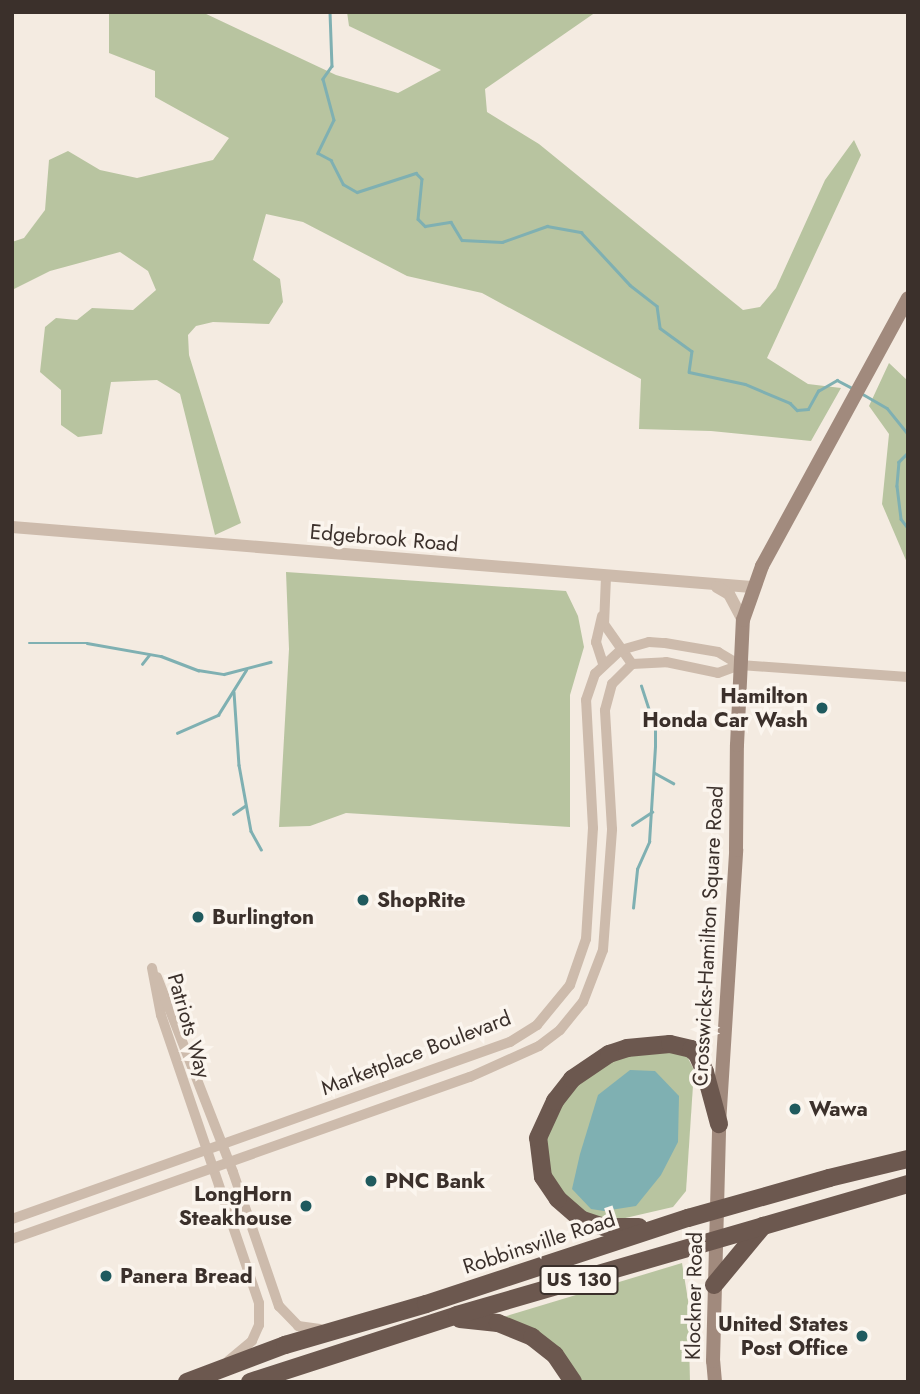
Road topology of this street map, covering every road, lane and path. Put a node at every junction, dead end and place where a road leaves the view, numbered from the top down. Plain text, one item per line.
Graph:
1 (908, 298) edge
2 (12, 527) edge
3 (762, 566) junction
4 (606, 577) junction
5 (703, 584) junction
6 (723, 584) junction
7 (752, 587) junction
8 (603, 614) junction
9 (743, 620) junction
10 (621, 650) junction
11 (603, 663) junction
12 (632, 664) junction
13 (740, 665) junction
14 (908, 677) edge
15 (719, 1124) junction
16 (222, 1145) junction
17 (208, 1150) junction
18 (908, 1159) edge
19 (229, 1162) junction
20 (214, 1168) junction
21 (908, 1184) edge
22 (717, 1210) junction
23 (12, 1219) edge
24 (667, 1225) junction
25 (764, 1225) junction
26 (716, 1238) junction
27 (12, 1239) edge
28 (714, 1285) junction
29 (442, 1319) junction
30 (340, 1329) junction
31 (215, 1371) junction
32 (187, 1382) edge
33 (250, 1382) edge
34 (573, 1382) edge
35 (715, 1382) edge

1 - 3 main road
2 - 4 street, Edgebrook Road
3 - 6 street
3 - 7 main road
4 - 5 street, Edgebrook Road
4 - 8 street
5 - 6 street, Edgebrook Road
5 - 9 street
6 - 7 street, Edgebrook Road
7 - 9 main road, Crosswicks-Hamilton Square Road
8 - 10 street
8 - 11 street
9 - 13 main road, Crosswicks-Hamilton Square Road
10 - 11 street, Marketplace Boulevard
10 - 12 street
10 - 13 street, Marketplace Boulevard
11 - 16 street, Marketplace Boulevard
12 - 13 street
12 - 19 street, Marketplace Boulevard
13 - 14 street
13 - 15 main road, Crosswicks-Hamilton Square Road
15 - 22 main road, Crosswicks-Hamilton Square Road
15 - 24 highway
16 - 17 street, Marketplace Boulevard
16 - 17 street, Patriots Way
16 - 19 street, Patriots Way
17 - 20 street, Patriots Way
17 - 23 street, Marketplace Boulevard
18 - 22 highway, Robbinsville Road / US 130
19 - 20 street, Marketplace Boulevard
19 - 30 street, Patriots Way
20 - 27 street, Marketplace Boulevard
20 - 31 street, Patriots Way
21 - 25 highway, Robbinsville Road / US 130
22 - 24 highway, Robbinsville Road / US 130
22 - 26 main road, Klockner Road
24 - 30 highway, Robbinsville Road / US 130
25 - 26 highway, Robbinsville Road / US 130
25 - 28 highway
26 - 28 main road, Klockner Road
26 - 29 highway, Robbinsville Road / US 130
28 - 35 main road, Klockner Road
29 - 33 highway, Robbinsville Road / US 130
29 - 34 highway
30 - 31 highway, Robbinsville Road / US 130
31 - 32 highway, Robbinsville Road / US 130

